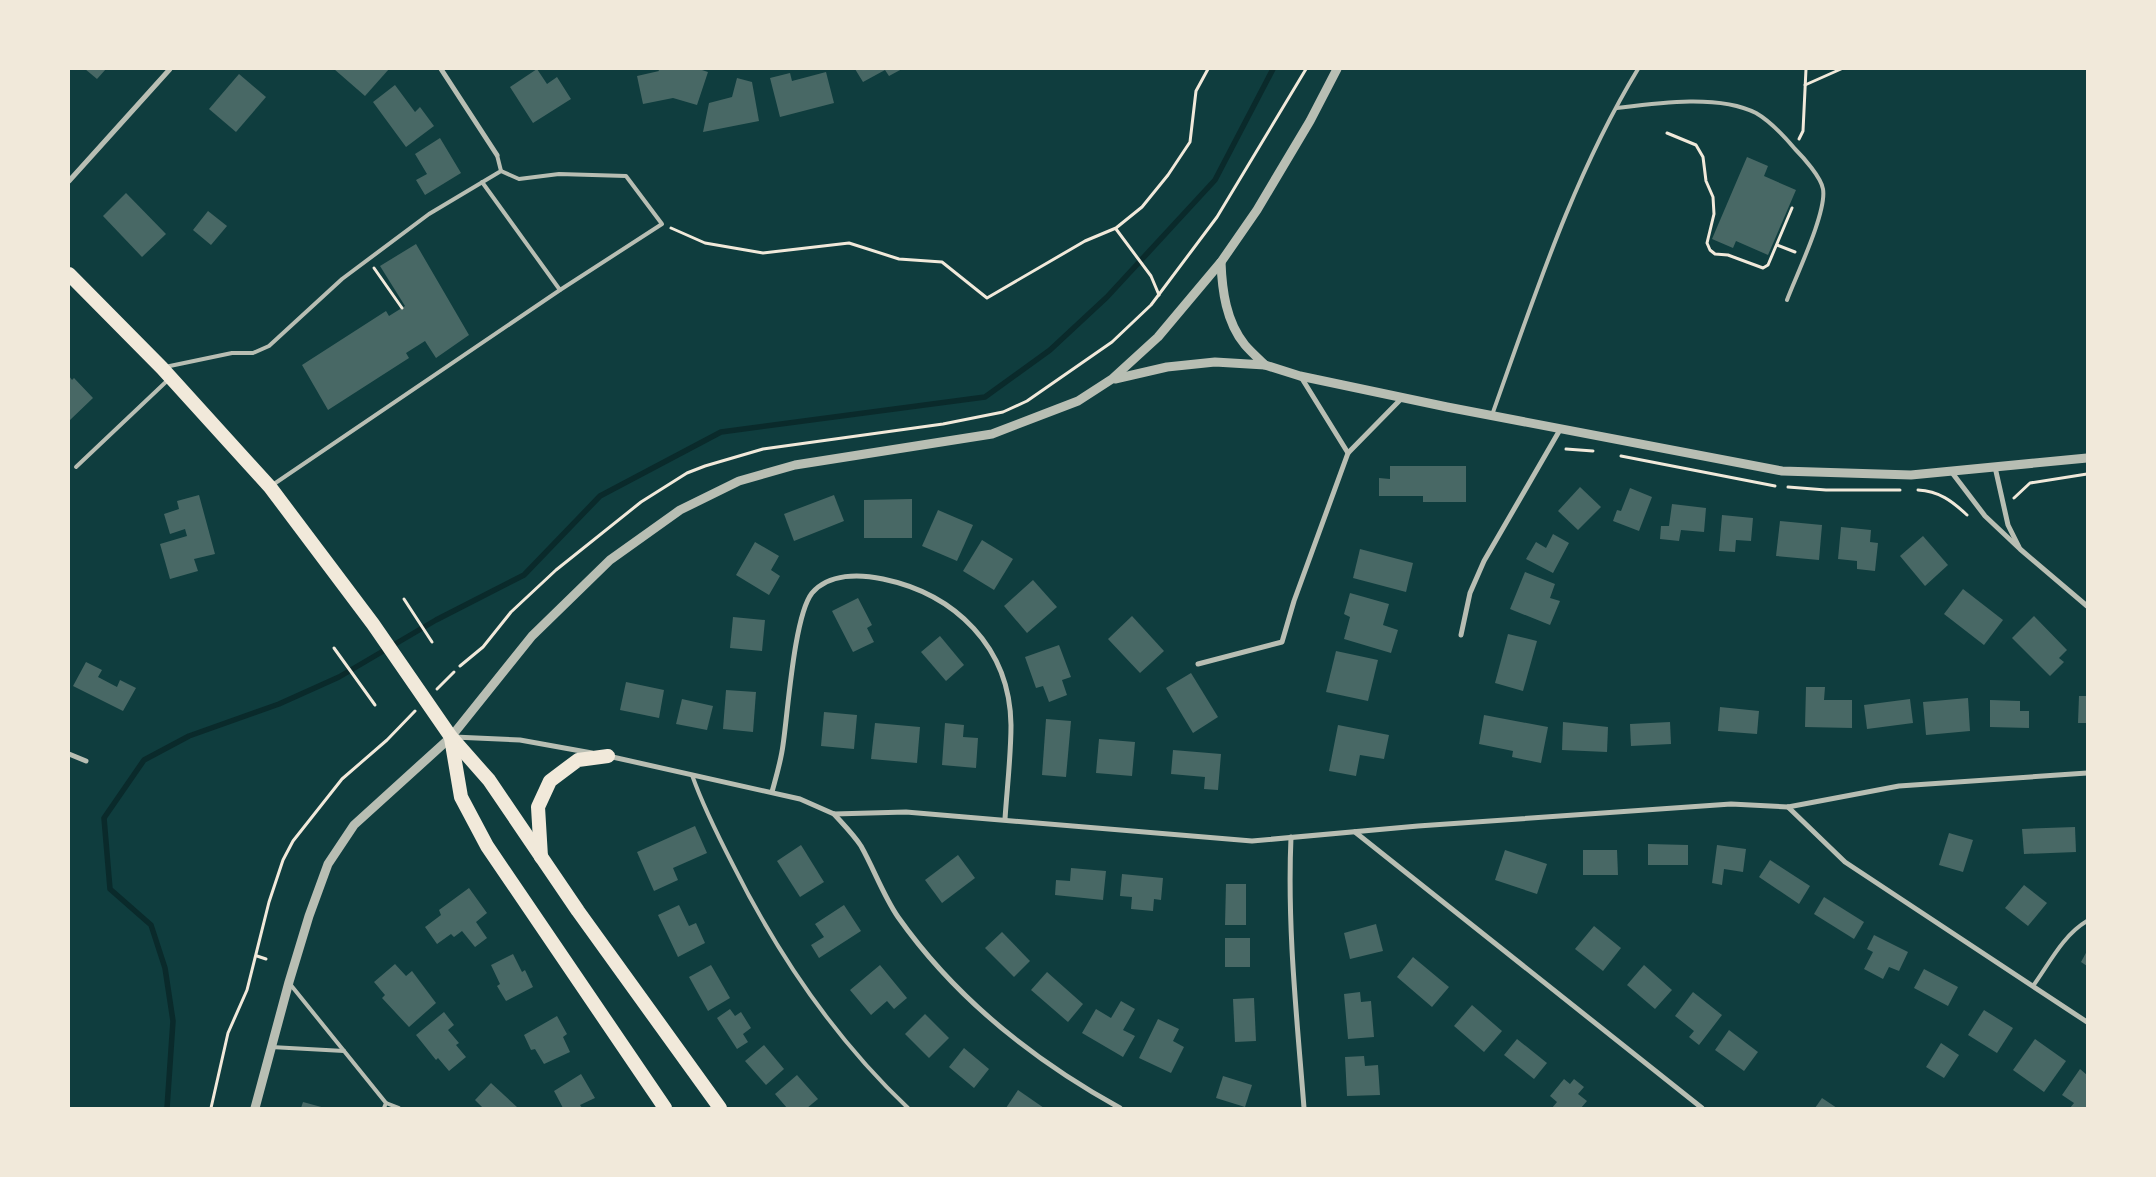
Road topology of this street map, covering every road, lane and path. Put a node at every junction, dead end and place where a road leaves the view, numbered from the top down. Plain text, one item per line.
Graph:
1 (170, 69) edge
2 (441, 69) edge
3 (1208, 69) edge
4 (1306, 69) edge
5 (1337, 69) edge
6 (1638, 69) edge
7 (1806, 69) edge
8 (1841, 69) edge
9 (1805, 85) junction
10 (1617, 108) junction
11 (1667, 133) dead end
12 (1795, 148) junction
13 (497, 155) joint
14 (501, 171) junction
15 (69, 181) edge
16 (482, 182) junction
17 (1792, 208) dead end
18 (662, 224) junction
19 (1116, 228) junction
20 (1777, 245) junction
21 (1804, 256) junction
22 (1220, 262) junction
23 (1184, 263) dead end
24 (69, 274) edge
25 (560, 290) junction
26 (1159, 295) dead end
27 (1787, 300) dead end
28 (1265, 365) junction
29 (166, 373) junction
30 (1300, 376) junction
31 (1112, 379) junction
32 (1403, 397) junction
33 (1492, 415) junction
34 (1562, 428) junction
35 (1348, 453) junction
36 (2087, 458) edge
37 (1994, 466) junction
38 (76, 467) dead end
39 (1950, 470) junction
40 (2087, 474) edge
41 (270, 487) junction
42 (2004, 504) junction
43 (2020, 549) junction
44 (404, 599) dead end
45 (2087, 606) edge
46 (1461, 635) dead end
47 (432, 642) dead end
48 (334, 648) dead end
49 (1198, 664) dead end
50 (375, 704) dead end
51 (451, 737) junction
52 (387, 740) dead end
53 (69, 754) edge
54 (608, 756) junction
55 (86, 761) dead end
56 (2087, 773) edge
57 (692, 774) junction
58 (772, 792) junction
59 (1788, 807) junction
60 (834, 814) junction
61 (1005, 819) junction
62 (1355, 832) junction
63 (1291, 838) junction
64 (541, 858) junction
65 (2087, 922) edge
66 (257, 956) junction
67 (266, 959) dead end
68 (289, 982) junction
69 (2033, 986) junction
70 (2087, 1022) edge
71 (271, 1047) junction
72 (344, 1051) junction
73 (386, 1103) junction
74 (211, 1108) edge
75 (254, 1108) edge
76 (384, 1108) edge
77 (399, 1108) edge
78 (665, 1108) edge
79 (720, 1108) edge
80 (908, 1108) edge
81 (1120, 1108) edge
82 (1304, 1108) edge
83 (1702, 1108) edge

1 - 15 street
2 - 13 street
3 - 19 path
4 - 23 path
5 - 22 street
6 - 10 lane
7 - 9 path
8 - 9 path
9 - 12 path
10 - 12 lane
10 - 33 lane
11 - 20 path
12 - 21 lane
13 - 14 lane
14 - 16 lane
14 - 18 lane
16 - 25 lane
16 - 29 lane
17 - 20 path
18 - 19 path
18 - 25 lane
19 - 26 path
20 - 21 path
21 - 27 lane
22 - 28 street
22 - 31 street
24 - 29 highway
25 - 41 lane
28 - 30 street
28 - 31 street
29 - 38 lane
29 - 41 highway
30 - 32 street
30 - 35 street
31 - 51 street
32 - 33 street
32 - 35 street
33 - 34 street
34 - 39 street
34 - 46 street
35 - 49 street
36 - 37 street
37 - 39 street
37 - 42 street
39 - 43 street
40 - 42 path
41 - 51 highway
42 - 43 street
43 - 45 street
44 - 47 path
48 - 50 path
51 - 54 street
51 - 64 highway
51 - 68 street
51 - 78 highway
52 - 66 path
53 - 55 street
54 - 57 street
54 - 64 highway
56 - 59 street
57 - 58 street
57 - 80 lane
58 - 60 street
58 - 61 street
59 - 62 street
59 - 69 street
60 - 61 street
60 - 81 street
61 - 63 street
62 - 63 street
62 - 83 street
63 - 82 street
64 - 79 highway
65 - 69 lane
66 - 67 path
66 - 74 path
68 - 71 street
68 - 72 lane
69 - 70 street
71 - 72 lane
71 - 75 street
72 - 73 lane
73 - 76 lane
73 - 77 lane

